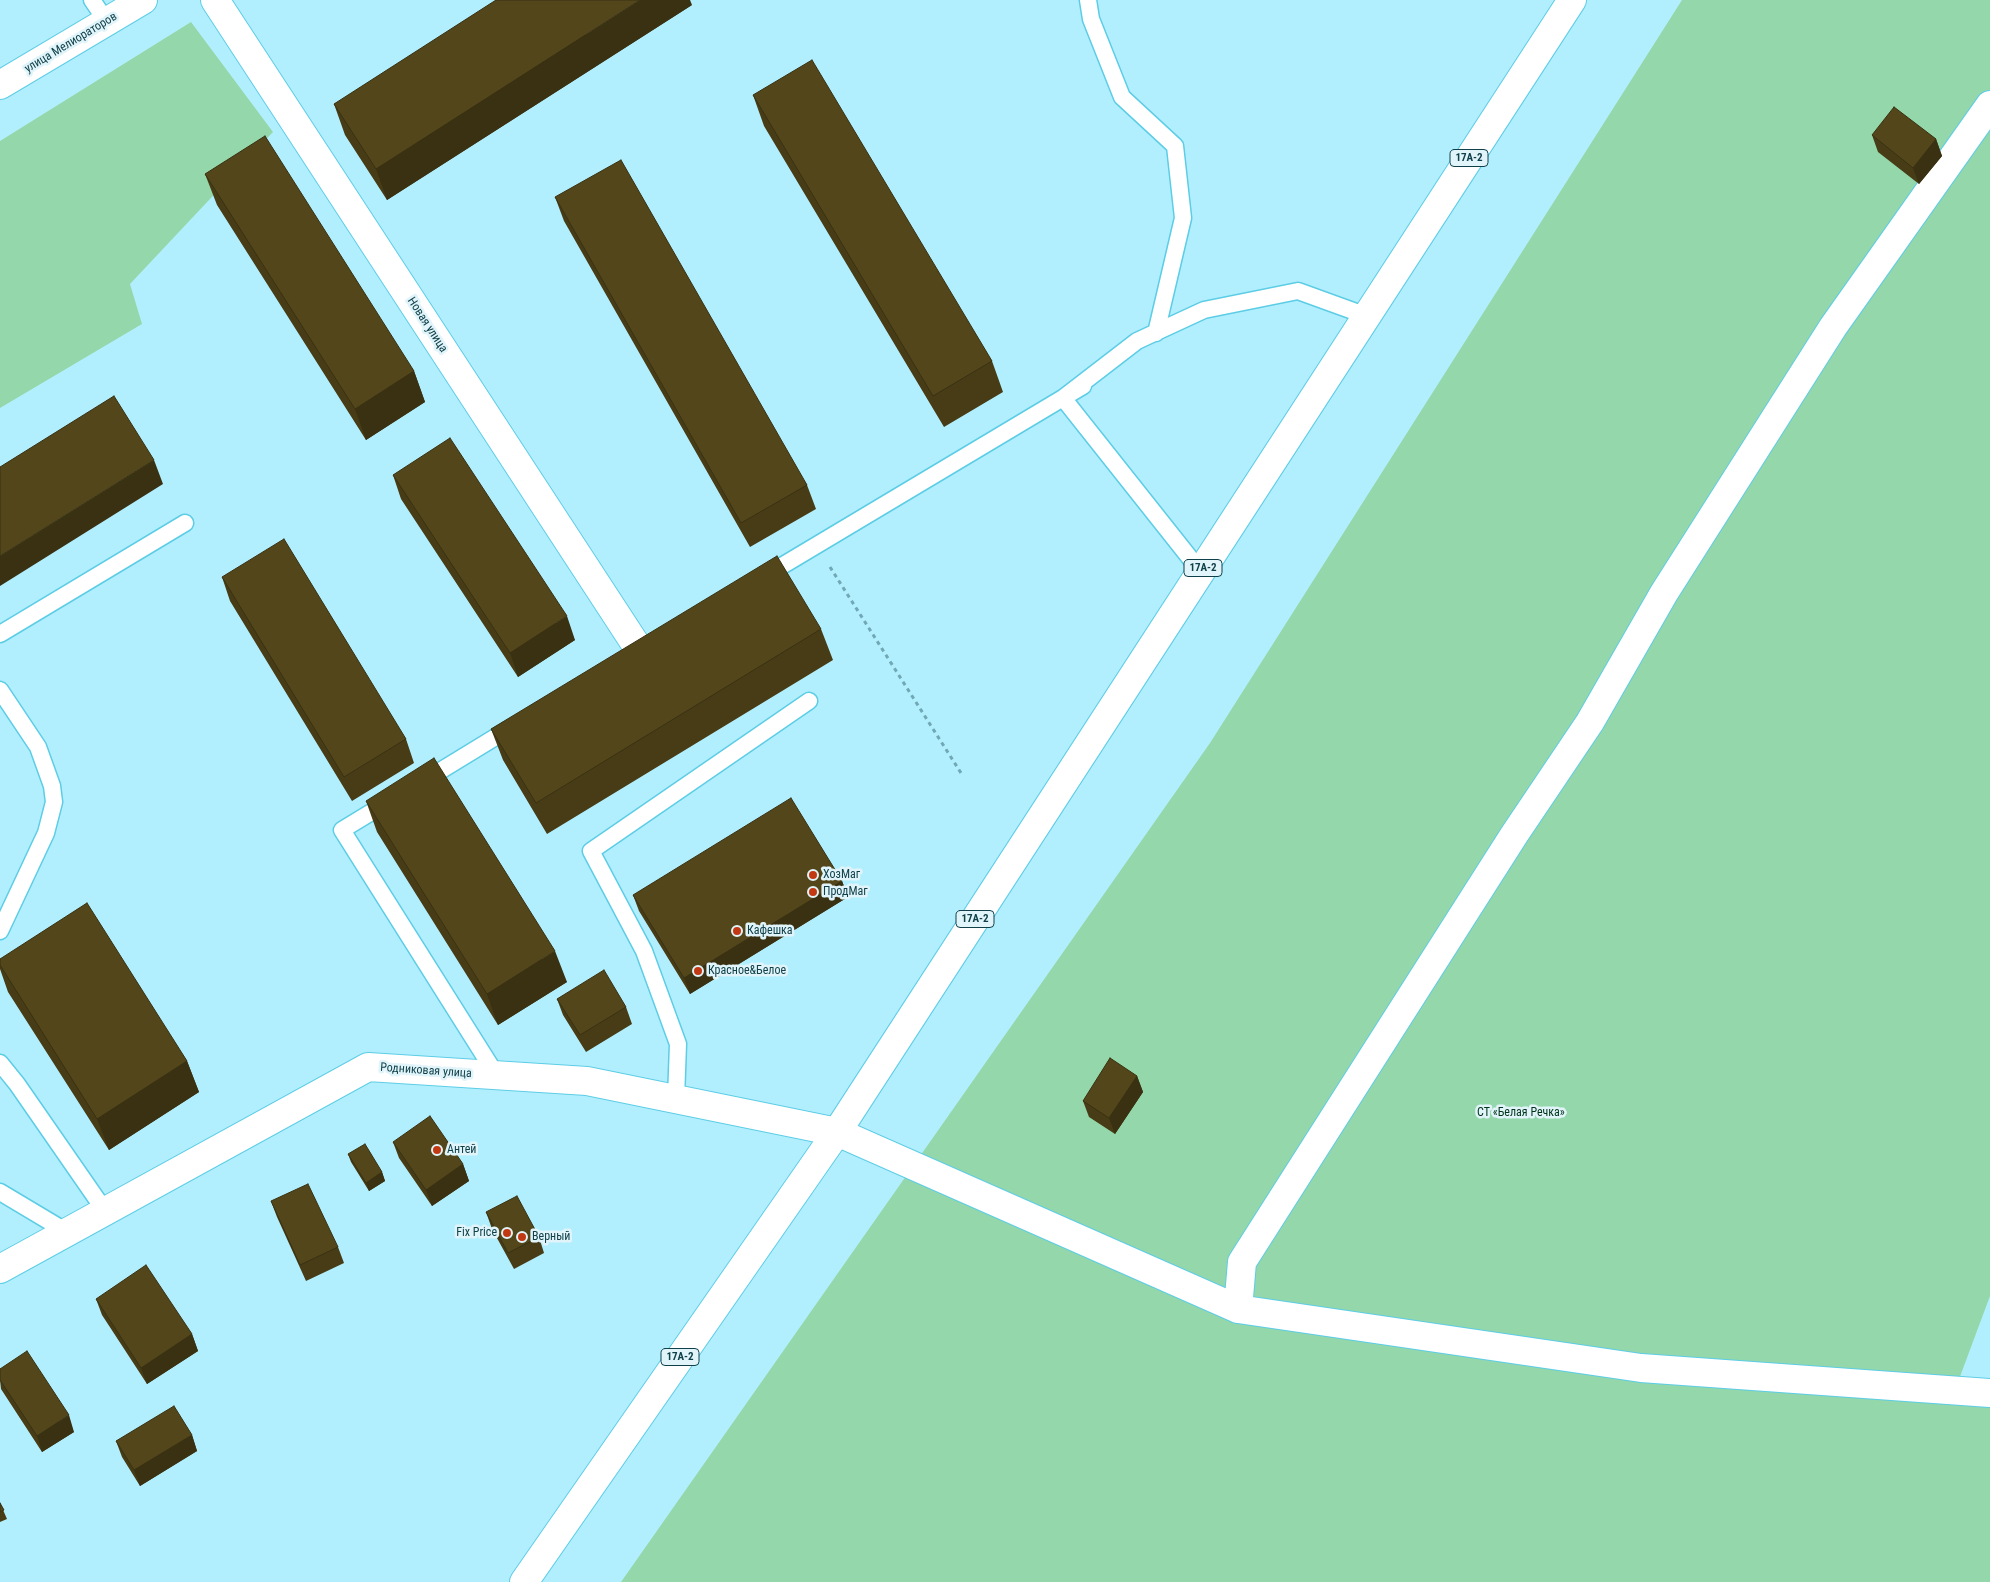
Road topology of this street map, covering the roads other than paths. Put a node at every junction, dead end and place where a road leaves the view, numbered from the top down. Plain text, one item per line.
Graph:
1 (143, 0) edge
2 (215, 0) edge
3 (1088, 0) edge
4 (1572, 0) edge
5 (99, 11) edge
6 (0, 85) edge
7 (1990, 105) edge
8 (1367, 316) junction
9 (1156, 333) junction
10 (1083, 386) dead end
11 (1063, 398) junction
12 (185, 523) dead end
13 (1201, 572) junction
14 (749, 586) edge
15 (0, 634) edge
16 (640, 651) edge
17 (0, 690) edge
18 (809, 701) dead end
19 (529, 717) edge
20 (0, 931) edge
21 (0, 1063) edge
22 (498, 1076) junction
23 (676, 1099) junction
24 (837, 1132) junction
25 (0, 1192) edge
26 (105, 1211) junction
27 (67, 1232) junction
28 (0, 1269) edge
29 (1238, 1309) junction
30 (1990, 1393) edge
31 (524, 1582) edge

1 - 5 street, улица Мелиораторов
2 - 16 street, Новая улица
3 - 9 lane
4 - 8 street, 17А-2
5 - 6 street, улица Мелиораторов
7 - 29 street
8 - 9 lane
8 - 13 street, 17А-2
9 - 11 lane
10 - 11 lane
11 - 13 lane
11 - 14 lane
12 - 15 lane
13 - 24 street, 17А-2
17 - 20 lane
18 - 23 lane
19 - 22 lane
21 - 26 lane
22 - 23 street, Родниковая улица
22 - 26 street, Родниковая улица
23 - 24 street, Родниковая улица
24 - 29 street, Родниковая улица
24 - 31 street, 17А-2
25 - 27 lane
26 - 27 street, Родниковая улица
27 - 28 street, Родниковая улица
29 - 30 street, Родниковая улица

